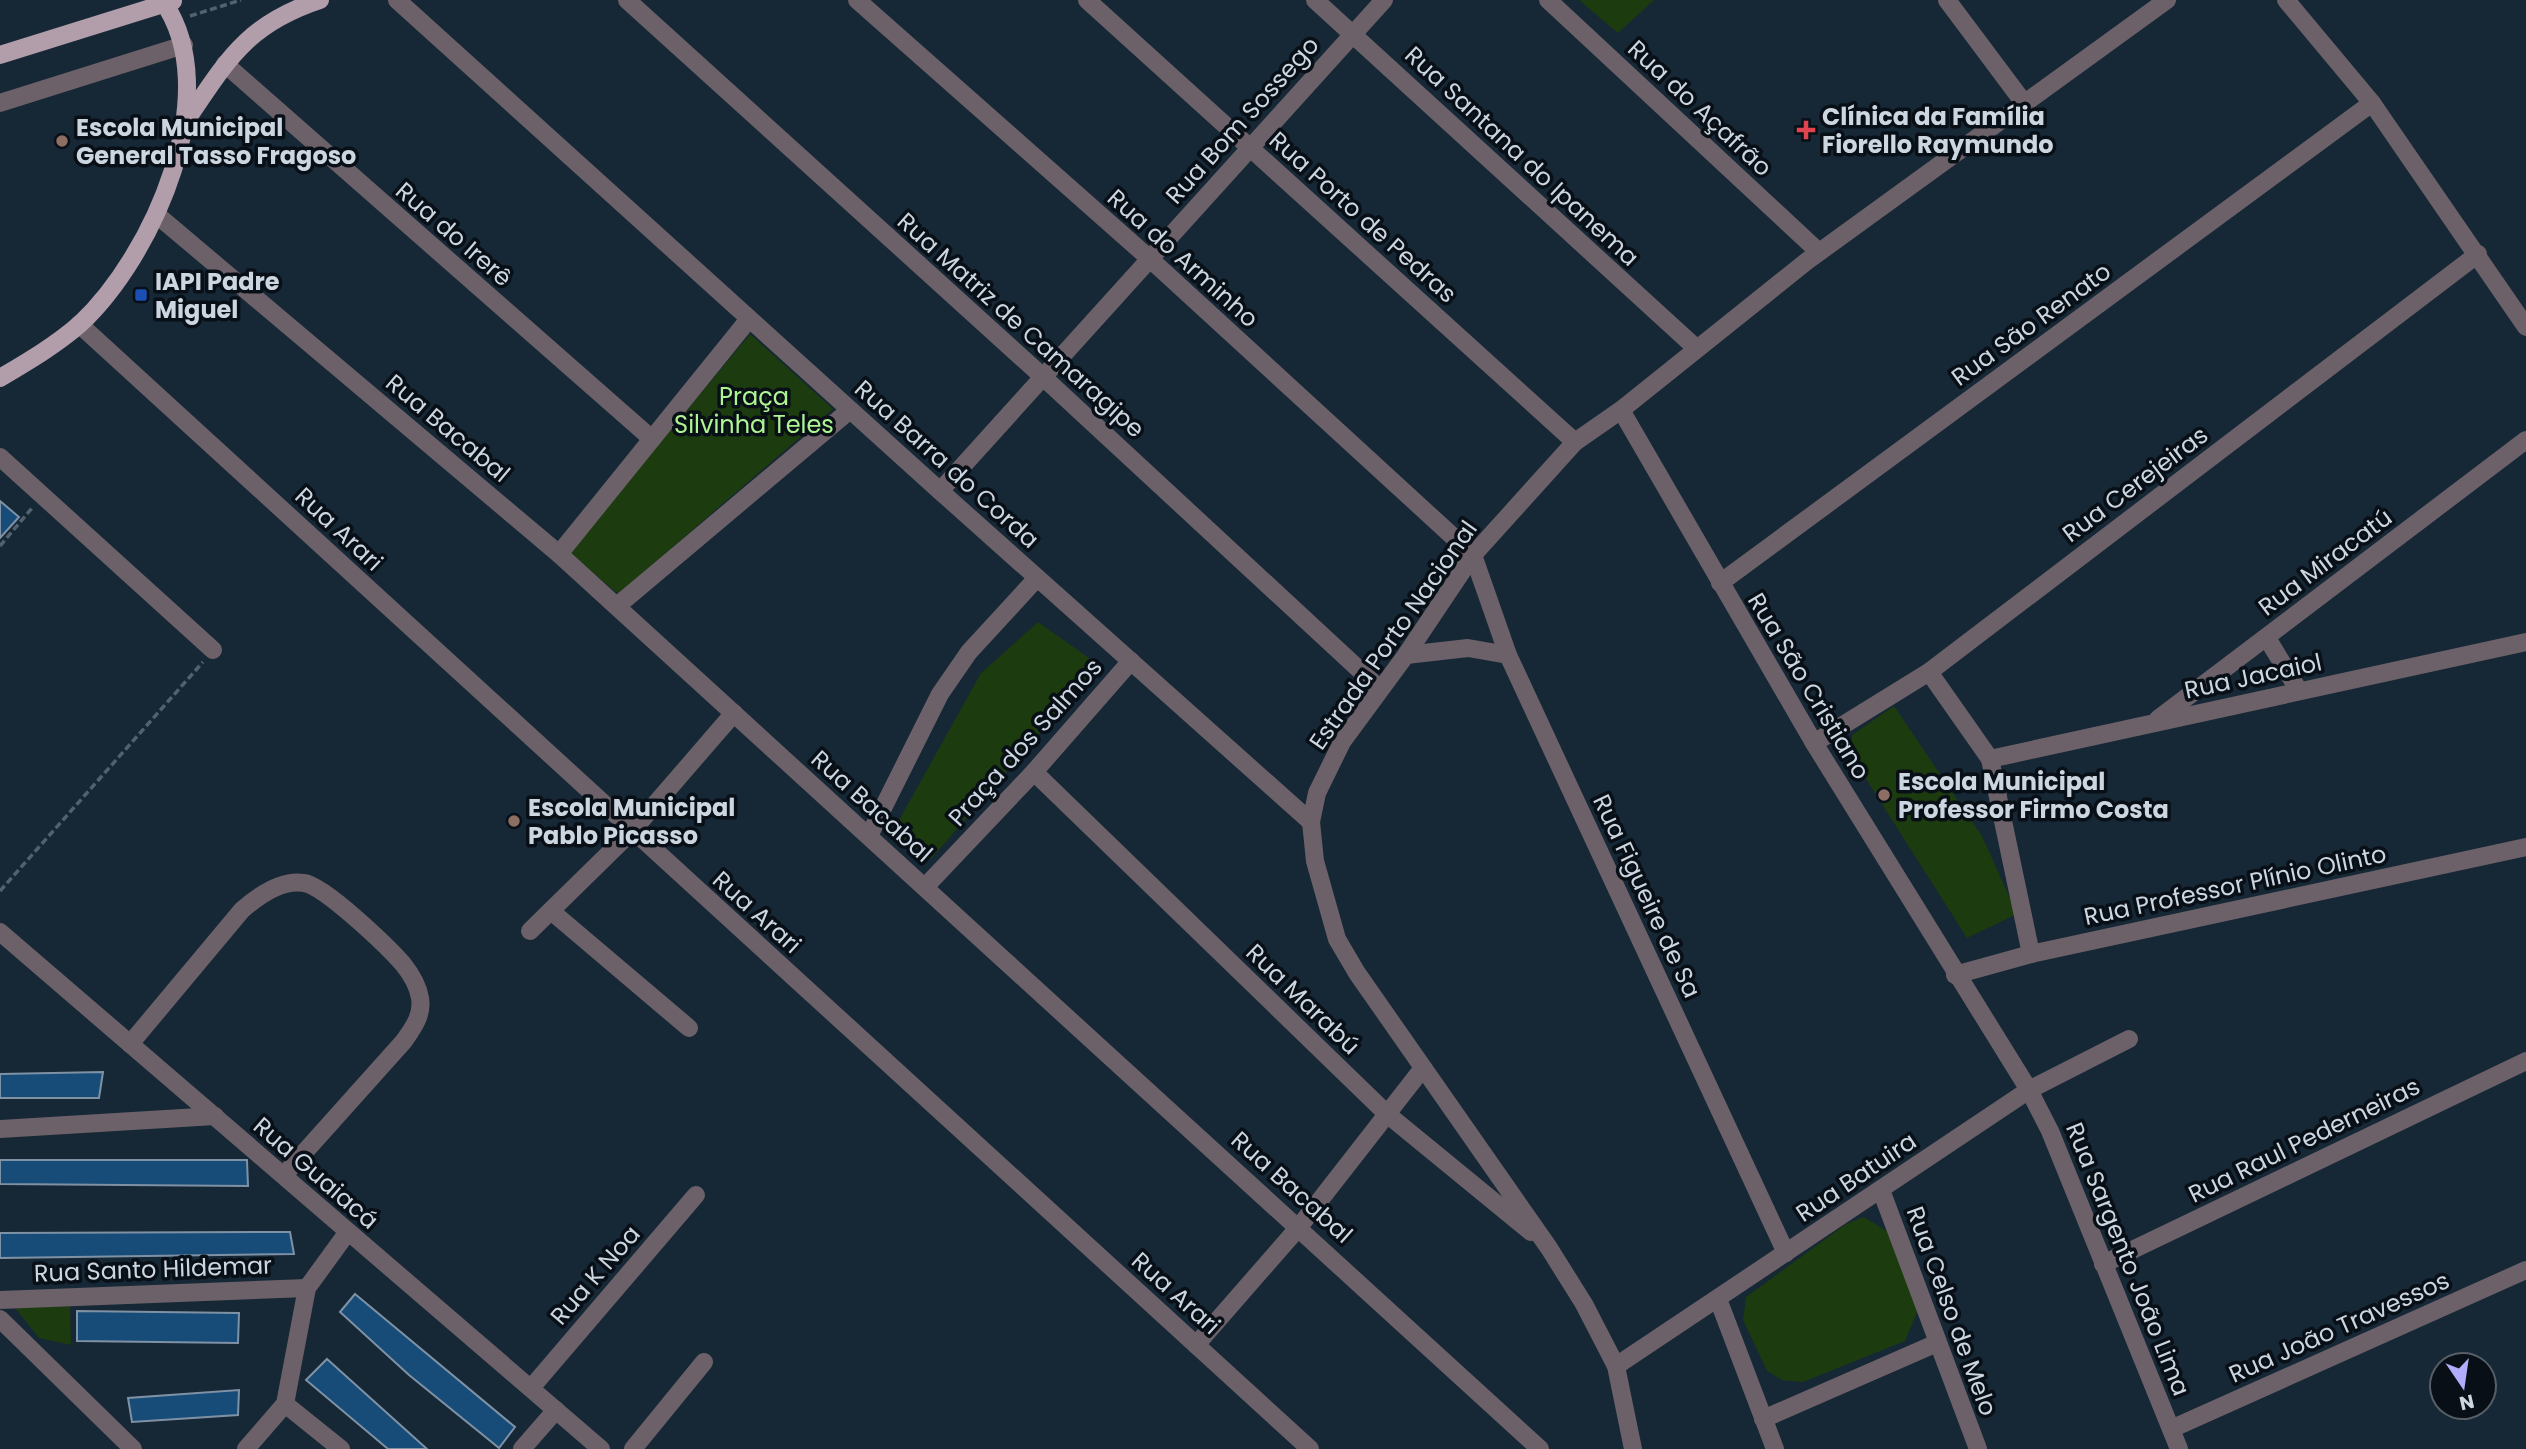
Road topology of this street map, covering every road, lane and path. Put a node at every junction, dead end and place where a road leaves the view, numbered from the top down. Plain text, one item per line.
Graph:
1 (320, 0) edge
2 (397, 0) edge
3 (627, 0) edge
4 (857, 0) edge
5 (1087, 0) edge
6 (1315, 0) edge
7 (1384, 0) edge
8 (1548, 0) edge
9 (1947, 0) edge
10 (2166, 0) edge
11 (2286, 0) edge
12 (168, 1) edge
13 (1353, 33) junction
14 (184, 45) junction
15 (0, 55) edge
16 (225, 64) junction
17 (0, 103) edge
18 (2024, 103) junction
19 (2372, 103) junction
20 (183, 125) junction
21 (1249, 146) junction
22 (157, 215) junction
23 (1819, 252) junction
24 (2477, 254) junction
25 (1150, 259) junction
26 (749, 319) junction
27 (79, 324) junction
28 (2526, 327) edge
29 (1696, 348) junction
30 (1042, 376) junction
31 (0, 378) edge
32 (850, 410) junction
33 (1621, 410) junction
34 (652, 439) junction
35 (2526, 440) edge
36 (1575, 442) junction
37 (0, 457) edge
38 (940, 491) junction
39 (42, 496) junction
40 (0, 546) edge
41 (559, 554) junction
42 (1473, 555) junction
43 (1037, 578) junction
44 (1720, 583) junction
45 (617, 606) junction
46 (2267, 638) junction
47 (2526, 642) edge
48 (213, 650) joint
49 (1406, 655) junction
50 (1508, 655) junction
51 (1131, 660) junction
52 (1929, 672) junction
53 (1379, 688) junction
54 (2299, 691) junction
55 (734, 713) junction
56 (2153, 723) junction
57 (1814, 743) junction
58 (1990, 759) junction
59 (1034, 772) junction
60 (1311, 822) junction
61 (632, 831) junction
62 (869, 836) junction
63 (2526, 847) edge
64 (926, 887) junction
65 (0, 891) edge
66 (551, 911) junction
67 (0, 932) edge
68 (530, 932) dead end
69 (2031, 954) junction
70 (1955, 975) junction
71 (689, 1028) dead end
72 (2129, 1039) dead end
73 (131, 1044) junction
74 (2526, 1061) edge
75 (1423, 1068) junction
76 (2029, 1090) junction
77 (1387, 1114) junction
78 (215, 1116) junction
79 (0, 1129) edge
80 (284, 1175) junction
81 (1881, 1189) junction
82 (696, 1195) dead end
83 (1298, 1227) junction
84 (347, 1233) junction
85 (1549, 1248) junction
86 (1786, 1253) junction
87 (2103, 1264) junction
88 (2526, 1270) edge
89 (307, 1288) junction
90 (1718, 1299) junction
91 (0, 1300) edge
92 (0, 1319) edge
93 (1937, 1343) junction
94 (1196, 1345) junction
95 (704, 1362) dead end
96 (1616, 1366) junction
97 (531, 1388) junction
98 (285, 1404) junction
99 (556, 1410) junction
100 (1763, 1419) junction
101 (2171, 1429) junction
102 (133, 1449) edge
103 (246, 1449) edge
104 (341, 1449) edge
105 (522, 1449) edge
106 (601, 1449) edge
107 (633, 1449) edge
108 (1310, 1449) edge
109 (1540, 1449) edge
110 (1633, 1449) edge
111 (1775, 1449) edge
112 (1978, 1449) edge
113 (2179, 1449) edge

1 - 16 main road
2 - 26 street, Rua Barra do Corda
3 - 30 street, Rua Matriz de Camaragipe
4 - 25 street, Rua do Arminho
5 - 21 street, Rua Porto de Pedras
6 - 13 street, Rua Santana do Ipanema
7 - 13 street, Rua Bom Sossego
8 - 23 street, Rua do Açafrão
9 - 18 street
10 - 18 street, Estrada Porto Nacional
11 - 19 street
12 - 14 main road
12 - 15 main road
13 - 21 street, Rua Bom Sossego
13 - 29 street, Rua Santana do Ipanema
14 - 17 street
14 - 20 main road
16 - 20 main road
16 - 34 street, Rua do Irerê
18 - 23 street, Estrada Porto Nacional
19 - 24 street
19 - 44 street, Rua São Renato
20 - 22 main road
21 - 25 street, Rua Bom Sossego
21 - 36 street, Rua Porto de Pedras
22 - 27 main road
22 - 41 street, Rua Bacabal
23 - 29 street, Estrada Porto Nacional
24 - 28 street
24 - 52 street, Rua Cerejeiras
25 - 30 street, Rua Bom Sossego
25 - 42 street, Rua do Arminho
26 - 32 street, Rua Barra do Corda
26 - 34 street
27 - 31 main road
27 - 61 street, Rua Arari
29 - 33 street, Estrada Porto Nacional
30 - 38 street, Rua Bom Sossego
30 - 53 street, Rua Matriz de Camaragipe
32 - 38 street, Rua Barra do Corda
32 - 45 street
33 - 36 street, Estrada Porto Nacional
33 - 44 street, Rua São Cristiano
34 - 41 street
35 - 46 street, Rua Miracatú
36 - 42 street, Estrada Porto Nacional
37 - 39 street
38 - 43 street, Rua Barra do Corda
39 - 40 path
39 - 48 street
41 - 45 street, Rua Bacabal
42 - 49 street, Estrada Porto Nacional
42 - 50 street, Rua Figueire de Sa
43 - 51 street, Rua Barra do Corda
43 - 62 street
44 - 57 street, Rua São Cristiano
45 - 55 street, Rua Bacabal
46 - 54 street
46 - 56 street, Rua Miracatú
47 - 54 street, Rua Jacaiol
48 - 65 path
49 - 50 street
49 - 53 street, Estrada Porto Nacional
50 - 86 street, Rua Figueire de Sa
51 - 59 street, Praça dos Salmos
51 - 60 street, Rua Barra do Corda
52 - 57 street, Rua Cerejeiras
52 - 58 street
53 - 60 street, Estrada Porto Nacional
54 - 56 street, Rua Jacaiol
55 - 61 street
55 - 62 street, Rua Bacabal
56 - 58 street, Rua Jacaiol
57 - 70 street, Rua São Cristiano
58 - 69 street
59 - 64 street, Praça dos Salmos
59 - 77 street, Rua Marabú
60 - 75 street, Estrada Porto Nacional
61 - 66 street
61 - 94 street, Rua Arari
62 - 64 street, Rua Bacabal
63 - 69 street, Rua Professor Plínio Olinto
64 - 83 street, Rua Bacabal
66 - 68 street
66 - 71 street
67 - 73 street, Rua Guaiacá
69 - 70 street, Rua Professor Plínio Olinto
70 - 76 street, Rua São Cristiano
72 - 76 street, Rua Batuira
73 - 78 street, Rua Guaiacá
73 - 80 street
74 - 87 street, Rua Raul Pederneiras
75 - 77 street
75 - 85 street, Estrada Porto Nacional
76 - 81 street, Rua Batuira
76 - 87 street, Rua Sargento João Lima
77 - 83 street
77 - 85 street, Rua Marabú
78 - 79 street
78 - 80 street, Rua Guaiacá
80 - 84 street, Rua Guaiacá
81 - 86 street, Rua Batuira
81 - 93 street, Rua Celso de Melo
82 - 97 street, Rua K Noa
83 - 94 street
83 - 109 street, Rua Bacabal
84 - 89 street
84 - 97 street, Rua Guaiacá
85 - 96 street, Estrada Porto Nacional
86 - 90 street, Rua Batuira
87 - 101 street, Rua Sargento João Lima
88 - 101 street, Rua João Travessos
89 - 91 street, Rua Santo Hildemar
89 - 98 street
90 - 96 street, Rua Batuira
90 - 100 street
92 - 102 street
93 - 100 street
93 - 112 street, Rua Celso de Melo
94 - 108 street, Rua Arari
95 - 107 street
96 - 110 street, Estrada Porto Nacional
97 - 99 street, Rua Guaiacá
98 - 103 street
98 - 104 street
99 - 105 street
99 - 106 street, Rua Guaiacá
100 - 111 street
101 - 113 street, Rua Sargento João Lima

